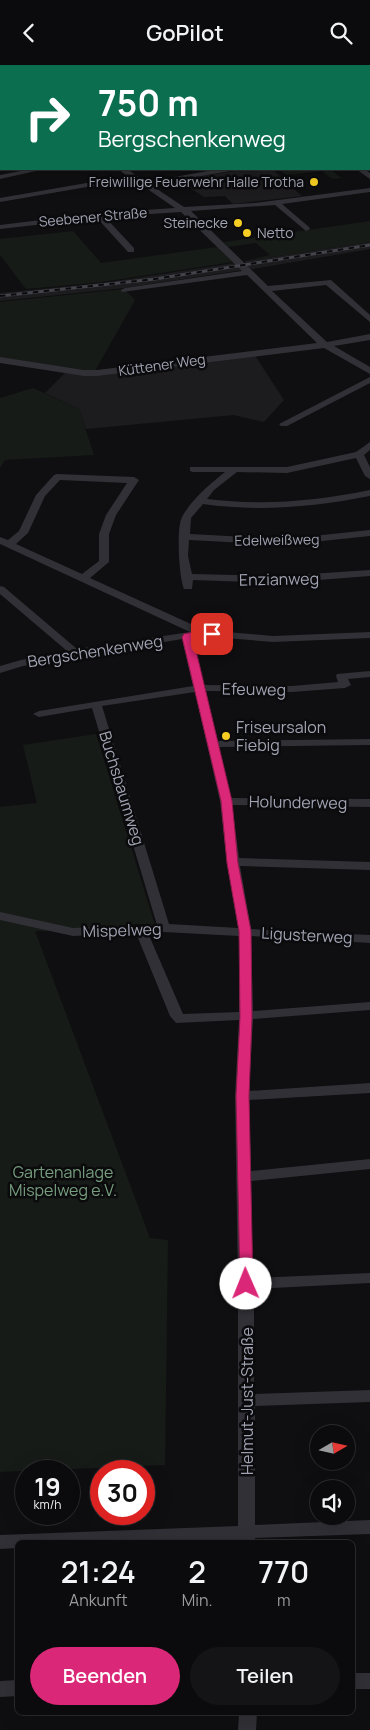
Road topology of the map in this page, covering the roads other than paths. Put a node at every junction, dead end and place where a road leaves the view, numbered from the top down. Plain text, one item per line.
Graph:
1 (36, 170) edge
2 (124, 170) edge
3 (224, 170) edge
4 (0, 177) edge
5 (134, 177) junction
6 (144, 184) junction
7 (369, 191) edge
8 (0, 200) edge
9 (276, 202) junction
10 (182, 209) junction
11 (99, 215) junction
12 (0, 227) edge
13 (306, 229) dead end
14 (131, 250) dead end
15 (250, 272) junction
16 (267, 289) junction
17 (125, 290) dead end
18 (370, 319) edge
19 (370, 337) edge
20 (325, 345) junction
21 (0, 360) edge
22 (370, 371) edge
23 (370, 380) edge
24 (284, 423) dead end
25 (370, 445) edge
26 (359, 454) junction
27 (193, 469) dead end
28 (233, 471) junction
29 (369, 472) edge
30 (370, 493) edge
31 (200, 501) junction
32 (370, 533) edge
33 (184, 537) junction
34 (4, 542) edge
35 (370, 573) edge
36 (82, 579) junction
37 (0, 589) edge
38 (202, 633) junction
39 (370, 635) edge
40 (187, 637) junction
41 (75, 653) junction
42 (0, 671) edge
43 (370, 674) edge
44 (200, 688) junction
45 (96, 704) junction
46 (39, 714) dead end
47 (370, 742) edge
48 (214, 744) junction
49 (226, 801) junction
50 (370, 803) edge
51 (233, 863) junction
52 (370, 866) edge
53 (0, 917) edge
54 (140, 928) junction
55 (164, 928) junction
56 (245, 931) junction
57 (370, 939) edge
58 (370, 1006) edge
59 (246, 1017) junction
60 (370, 1088) edge
61 (242, 1096) junction
62 (370, 1163) edge
63 (243, 1177) junction
64 (370, 1278) edge
65 (246, 1284) junction
66 (370, 1396) edge
67 (246, 1400) junction
68 (370, 1527) edge
69 (247, 1537) edge
70 (99, 1540) edge
71 (0, 1542) edge
72 (15, 1542) edge
73 (355, 1681) edge
74 (370, 1681) edge
75 (15, 1688) edge
76 (0, 1689) edge
77 (248, 1715) edge
78 (247, 1730) edge

1 - 4 street
2 - 5 street
3 - 6 street
5 - 6 street
5 - 8 street
6 - 10 street
7 - 9 street, Seebener Straße
9 - 10 street, Seebener Straße
9 - 13 street
10 - 11 street, Seebener Straße
10 - 15 street
11 - 12 street, Seebener Straße
11 - 14 street
15 - 16 street
15 - 17 street
16 - 18 street
16 - 20 street
19 - 20 street, Küttener Weg
20 - 21 street, Küttener Weg
20 - 22 street
23 - 24 street
25 - 26 street
26 - 28 street
26 - 29 street
27 - 28 street
28 - 31 street
30 - 31 street
31 - 33 street
32 - 33 street, Edelweißweg
33 - 35 street, Enzianweg
34 - 36 street
34 - 36 street
36 - 38 street
37 - 41 street
38 - 39 street, Bergschenkenweg
38 - 40 street, Bergschenkenweg
40 - 41 street, Bergschenkenweg
40 - 44 street, Helmut-Just-Straße
41 - 42 street, Bergschenkenweg
43 - 44 street, Efeuweg
44 - 45 street, Efeuweg
44 - 48 street, Helmut-Just-Straße
45 - 46 street
45 - 55 street, Buchsbaumweg
47 - 48 street
48 - 49 street, Helmut-Just-Straße
49 - 50 street, Holunderweg
49 - 51 street, Helmut-Just-Straße
51 - 52 street
51 - 56 street, Helmut-Just-Straße
53 - 54 street, Mispelweg
54 - 55 street, Mispelweg
54 - 59 street
55 - 56 street, Mispelweg
56 - 57 street, Ligusterweg
56 - 59 street, Helmut-Just-Straße
58 - 59 street
59 - 61 street, Helmut-Just-Straße
60 - 61 street
61 - 63 street, Helmut-Just-Straße
62 - 63 street
63 - 65 street, Helmut-Just-Straße
64 - 65 street
65 - 67 street, Helmut-Just-Straße
66 - 67 street
67 - 69 street, Helmut-Just-Straße
68 - 69 street
69 - 70 street
71 - 72 street
73 - 74 street
75 - 76 street
77 - 78 street

